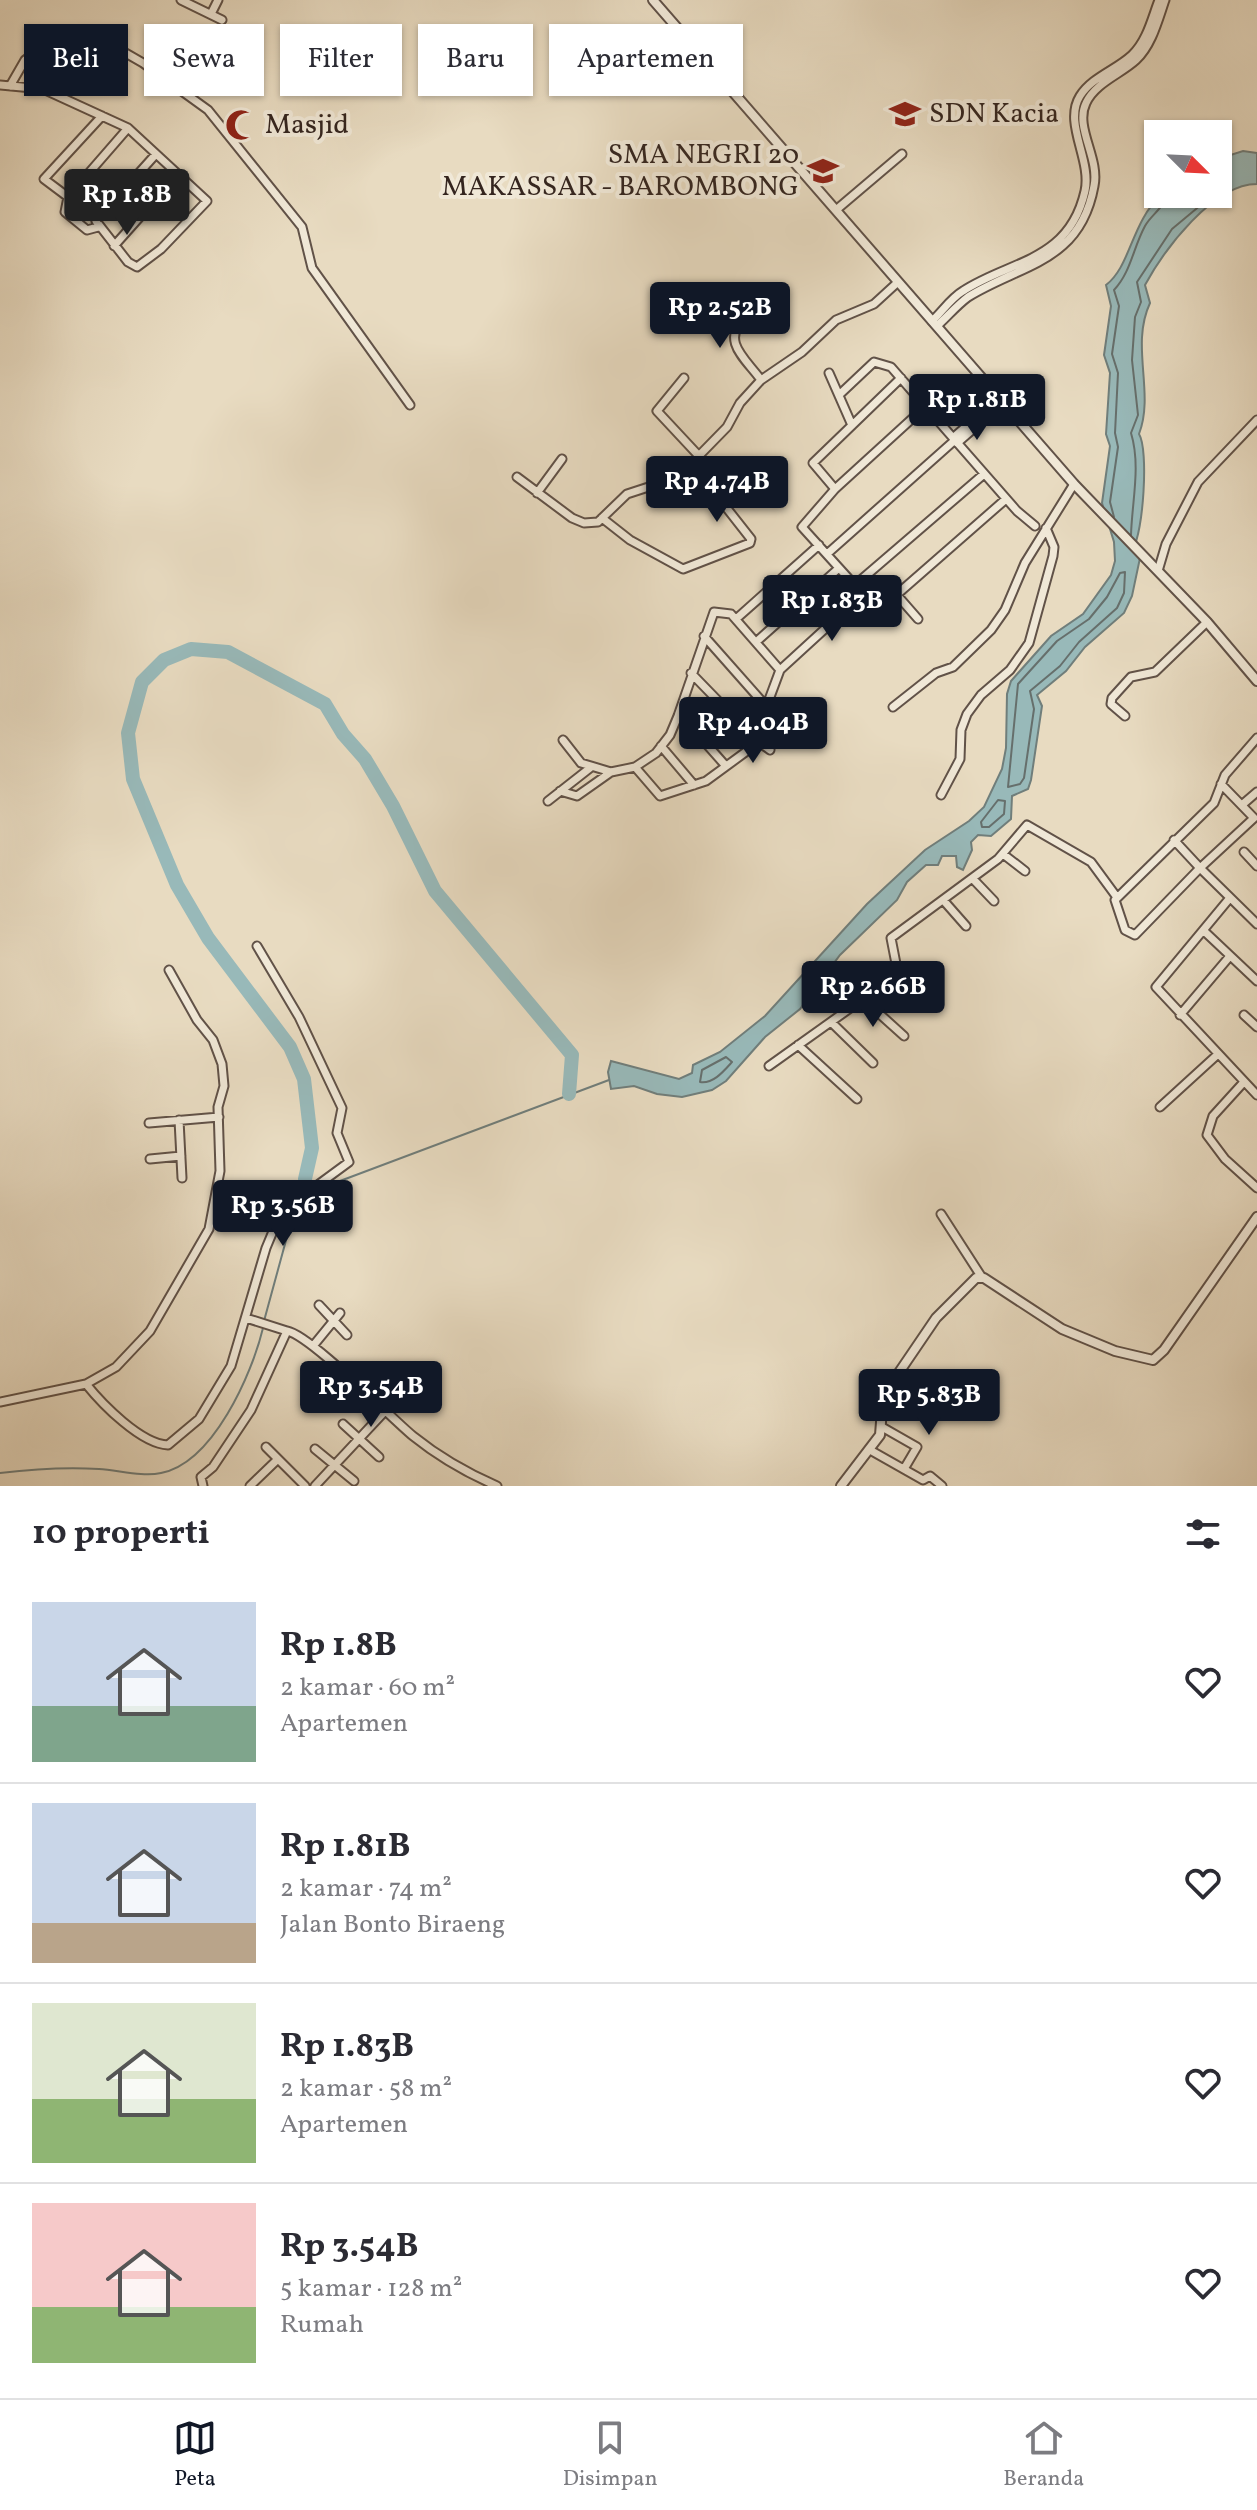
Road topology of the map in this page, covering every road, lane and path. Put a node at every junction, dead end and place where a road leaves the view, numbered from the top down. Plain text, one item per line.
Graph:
1 (181, 0) edge
2 (218, 0) edge
3 (653, 0) edge
4 (1159, 0) edge
5 (1165, 0) edge
6 (211, 14) junction
7 (222, 20) dead end
8 (0, 85) edge
9 (10, 86) junction
10 (102, 116) junction
11 (128, 128) junction
12 (156, 154) junction
13 (902, 154) dead end
14 (178, 174) junction
15 (68, 197) junction
16 (836, 210) junction
17 (98, 227) junction
18 (114, 246) junction
19 (898, 282) junction
20 (744, 317) dead end
21 (935, 324) junction
22 (829, 373) dead end
23 (684, 378) dead end
24 (901, 378) junction
25 (761, 380) junction
26 (839, 395) junction
27 (1002, 400) junction
28 (410, 405) dead end
29 (926, 406) junction
30 (1257, 420) edge
31 (851, 423) junction
32 (955, 440) junction
33 (699, 456) junction
34 (562, 459) dead end
35 (692, 464) junction
36 (984, 474) junction
37 (517, 477) dead end
38 (1074, 484) junction
39 (835, 489) junction
40 (537, 493) junction
41 (1006, 499) junction
42 (602, 518) junction
43 (1035, 526) dead end
44 (1046, 528) junction
45 (819, 545) junction
46 (827, 554) junction
47 (839, 568) junction
48 (1158, 571) junction
49 (855, 585) junction
50 (863, 594) junction
51 (897, 595) junction
52 (736, 619) junction
53 (918, 619) dead end
54 (1207, 622) junction
55 (704, 636) junction
56 (756, 642) junction
57 (780, 670) junction
58 (691, 673) junction
59 (1257, 681) edge
60 (765, 705) junction
61 (893, 707) dead end
62 (679, 713) junction
63 (1125, 716) dead end
64 (1257, 738) edge
65 (563, 740) dead end
66 (756, 740) junction
67 (661, 746) junction
68 (770, 750) dead end
69 (725, 765) junction
70 (635, 767) junction
71 (590, 768) junction
72 (611, 772) junction
73 (1221, 784) junction
74 (694, 785) junction
75 (560, 791) junction
76 (1257, 792) edge
77 (941, 795) dead end
78 (548, 801) dead end
79 (1243, 804) junction
80 (1174, 840) junction
81 (1244, 852) dead end
82 (1003, 854) junction
83 (1257, 866) edge
84 (1200, 868) junction
85 (1025, 871) dead end
86 (973, 879) junction
87 (1116, 896) junction
88 (1229, 899) junction
89 (944, 901) junction
90 (994, 901) dead end
91 (1257, 924) edge
92 (966, 926) dead end
93 (1204, 931) junction
94 (257, 946) dead end
95 (1230, 956) junction
96 (169, 970) dead end
97 (1257, 981) edge
98 (863, 999) junction
99 (1180, 1015) junction
100 (1244, 1015) dead end
101 (831, 1022) junction
102 (1257, 1026) edge
103 (904, 1036) dead end
104 (798, 1045) junction
105 (1217, 1055) junction
106 (873, 1063) dead end
107 (769, 1066) dead end
108 (1243, 1083) junction
109 (1257, 1095) edge
110 (857, 1099) dead end
111 (1160, 1107) dead end
112 (219, 1117) junction
113 (179, 1120) junction
114 (149, 1123) dead end
115 (181, 1156) junction
116 (150, 1159) dead end
117 (182, 1178) dead end
118 (1257, 1188) edge
119 (941, 1214) dead end
120 (1257, 1217) edge
121 (981, 1276) junction
122 (319, 1305) dead end
123 (340, 1313) dead end
124 (250, 1320) junction
125 (333, 1321) junction
126 (284, 1330) junction
127 (347, 1335) dead end
128 (313, 1346) junction
129 (86, 1384) junction
130 (0, 1402) edge
131 (385, 1411) junction
132 (343, 1424) dead end
133 (882, 1427) junction
134 (359, 1438) junction
135 (266, 1447) dead end
136 (315, 1449) dead end
137 (870, 1450) junction
138 (379, 1457) dead end
139 (278, 1459) junction
140 (334, 1465) junction
141 (904, 1469) junction
142 (354, 1481) dead end
143 (921, 1483) edge
144 (203, 1486) edge
145 (250, 1486) edge
146 (305, 1486) edge
147 (315, 1486) edge
148 (497, 1486) edge
149 (841, 1486) edge
150 (942, 1486) edge

1 - 6 street
2 - 6 street
3 - 16 street
4 - 21 street
5 - 21 street
6 - 7 street
8 - 9 street
9 - 10 street
9 - 28 street
10 - 11 street
10 - 15 street
11 - 12 street
11 - 15 street
12 - 14 street
12 - 17 street
13 - 16 street
14 - 18 street
14 - 18 street
15 - 17 street
16 - 19 street
17 - 18 street
19 - 21 street
19 - 25 street
20 - 25 street
21 - 27 street
22 - 26 street
23 - 33 street
24 - 26 street
24 - 29 street
24 - 31 street
25 - 33 street
26 - 31 street
27 - 32 street
27 - 38 street
29 - 32 street
29 - 39 street
30 - 48 street
31 - 39 street
32 - 36 street
32 - 46 street
33 - 35 street
34 - 40 street
35 - 42 street
35 - 42 street
36 - 41 street
36 - 49 street
37 - 40 street
38 - 44 street
38 - 48 street
39 - 45 street
40 - 42 street
41 - 43 street
41 - 51 street
44 - 61 street
44 - 77 street
45 - 46 street
45 - 52 street
46 - 47 street
47 - 49 street
47 - 56 street
48 - 54 street
49 - 50 street
50 - 51 street
50 - 57 street
51 - 53 street
52 - 55 street
52 - 56 street
54 - 59 street
54 - 63 street
55 - 58 street
55 - 60 street
56 - 57 street
57 - 60 street
58 - 62 street
58 - 66 street
60 - 66 street
62 - 67 street
62 - 69 street
64 - 73 street
65 - 71 street
66 - 68 street
66 - 69 street
67 - 70 street
67 - 74 street
69 - 74 street
70 - 72 street
70 - 74 street
71 - 72 street
71 - 75 street
72 - 75 street
73 - 79 street
73 - 80 street
75 - 78 street
76 - 79 street
79 - 84 street
80 - 84 street
80 - 87 street
81 - 83 street
82 - 85 street
82 - 86 street
82 - 87 street
84 - 87 street
84 - 88 street
86 - 89 street
86 - 90 street
88 - 91 street
88 - 93 street
89 - 92 street
89 - 98 street
93 - 95 street
93 - 99 street
94 - 124 street
95 - 97 street
95 - 99 street
96 - 112 street
98 - 101 street
98 - 103 street
99 - 105 street
100 - 102 street
101 - 104 street
101 - 106 street
104 - 107 street
104 - 110 street
105 - 108 street
105 - 111 street
108 - 109 street
108 - 118 street
112 - 113 street
112 - 129 street
113 - 114 street
113 - 115 street
115 - 116 street
115 - 117 street
119 - 121 street
120 - 121 street
121 - 133 street
122 - 125 street
123 - 125 street
124 - 126 street
124 - 129 street
125 - 127 street
125 - 128 street
126 - 128 street
126 - 144 street
128 - 131 street
129 - 130 street
131 - 134 street
131 - 148 street
132 - 134 street
133 - 137 street
133 - 141 street
134 - 138 street
134 - 140 street
135 - 139 street
136 - 140 street
137 - 141 street
137 - 149 street
139 - 145 street
139 - 146 street
140 - 142 street
140 - 147 street
141 - 143 street
143 - 150 street

